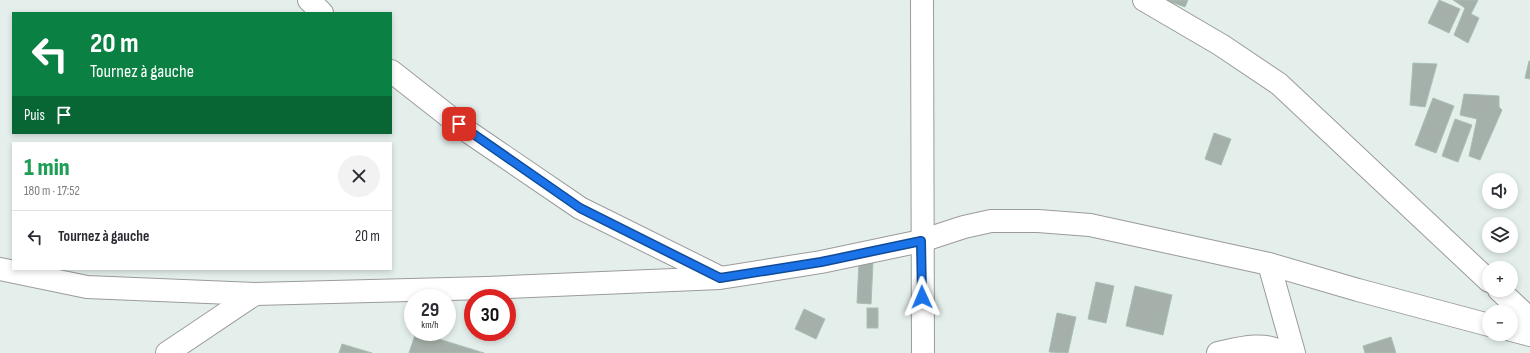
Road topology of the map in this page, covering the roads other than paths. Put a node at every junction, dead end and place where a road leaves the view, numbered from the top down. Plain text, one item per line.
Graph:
1 (309, 0) edge
2 (922, 0) edge
3 (1144, 0) edge
4 (321, 12) edge
5 (392, 72) edge
6 (921, 241) junction
7 (1269, 264) junction
8 (0, 269) edge
9 (1482, 274) edge
10 (720, 278) junction
11 (255, 294) junction
12 (1506, 297) edge
13 (1530, 319) edge
14 (1482, 323) edge
15 (1518, 331) edge
16 (1530, 334) edge
17 (167, 353) edge
18 (922, 353) edge
19 (1218, 353) edge
20 (1284, 353) edge
21 (1294, 353) edge

1 - 4 street
2 - 6 street
3 - 9 street
5 - 10 street
6 - 7 street
6 - 10 street
6 - 18 street
7 - 14 street
7 - 21 street
8 - 11 street
10 - 11 street
11 - 17 street
12 - 13 street
15 - 16 street
19 - 20 street

